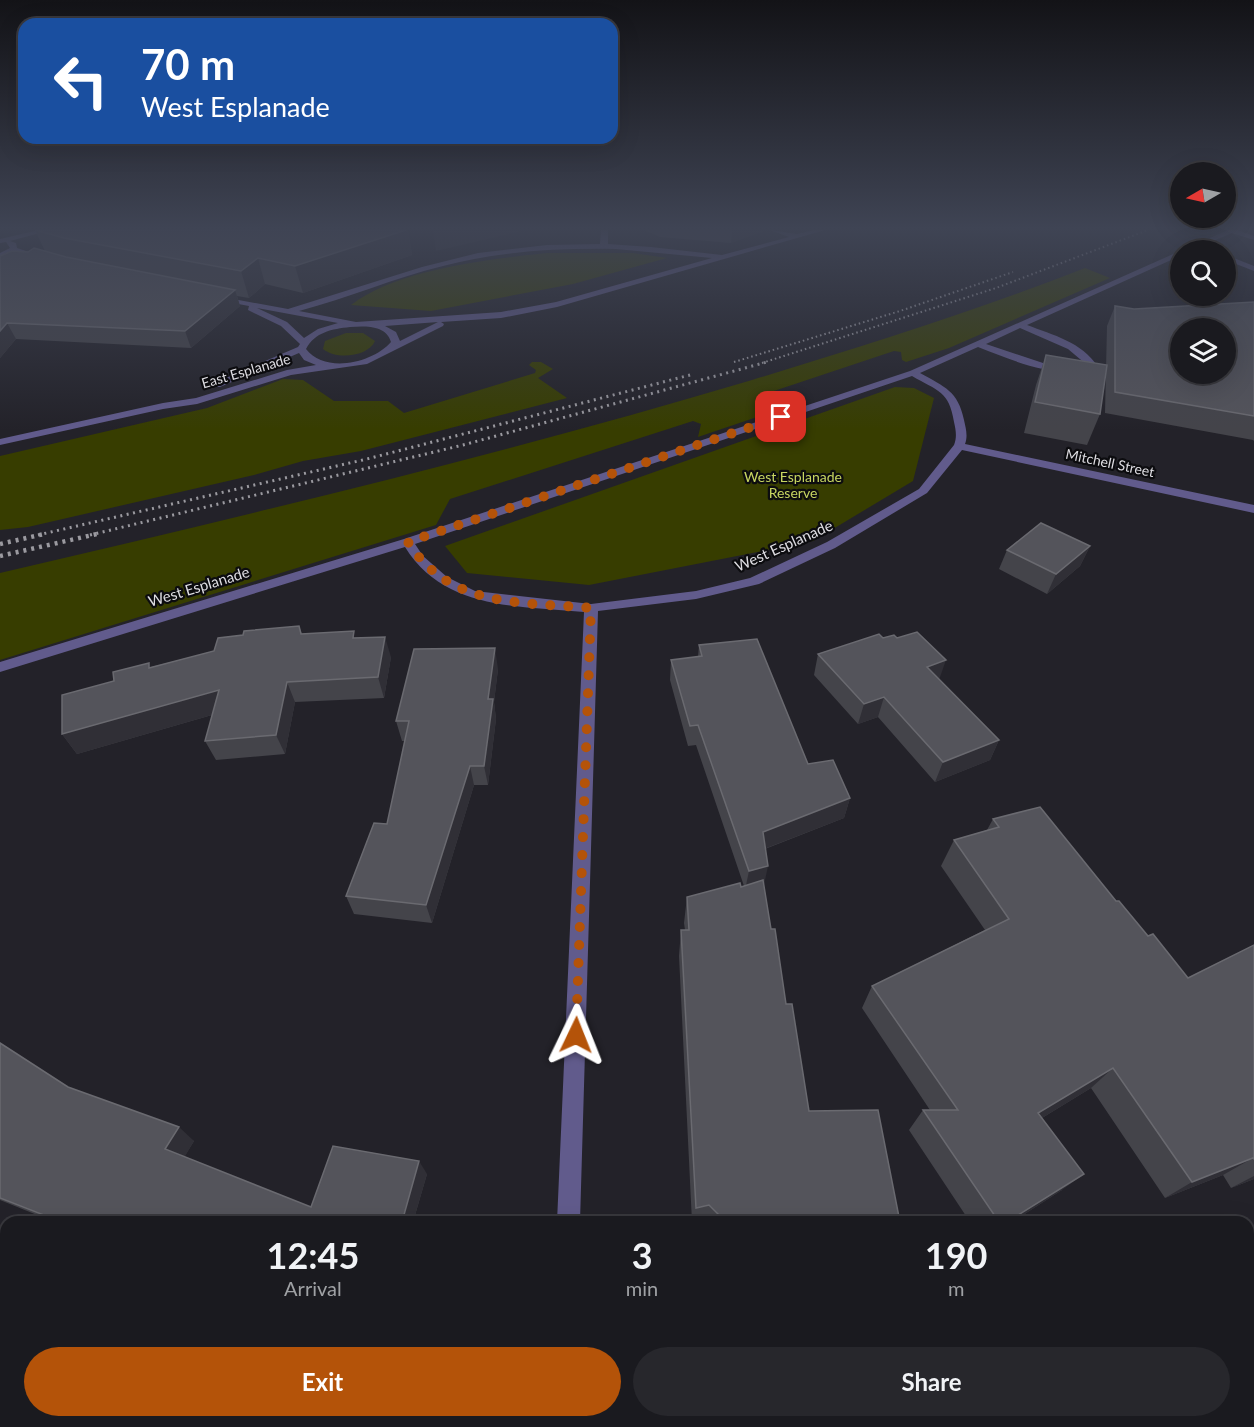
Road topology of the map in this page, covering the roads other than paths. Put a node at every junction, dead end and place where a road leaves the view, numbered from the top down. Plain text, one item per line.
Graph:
1 (215, 297) edge
2 (337, 297) edge
3 (345, 297) edge
4 (584, 297) edge
5 (1083, 297) edge
6 (234, 300) junction
7 (291, 310) junction
8 (322, 318) junction
9 (451, 320) junction
10 (355, 324) junction
11 (369, 324) junction
12 (1020, 325) junction
13 (978, 344) junction
14 (302, 346) junction
15 (393, 348) junction
16 (337, 365) junction
17 (913, 374) junction
18 (163, 406) junction
19 (0, 442) edge
20 (960, 446) junction
21 (1254, 509) edge
22 (408, 542) junction
23 (591, 608) junction
24 (0, 667) edge
25 (569, 1216) edge

1 - 6 street
2 - 7 street
3 - 8 street
4 - 9 street
5 - 12 street, West Esplanade
6 - 7 street
6 - 14 street
7 - 8 street
8 - 10 street
9 - 11 street
9 - 15 street
10 - 11 street
10 - 14 street, East Esplanade
11 - 15 street
12 - 13 street, West Esplanade
12 - 13 street
13 - 17 street, West Esplanade
14 - 16 street
14 - 18 street, East Esplanade
15 - 16 street, East Esplanade
16 - 18 street, East Esplanade
17 - 20 street
17 - 22 street, West Esplanade
18 - 19 street, East Esplanade
20 - 21 street, Mitchell Street
20 - 23 street, West Esplanade
22 - 23 street, West Esplanade
22 - 24 street, West Esplanade
23 - 25 street

